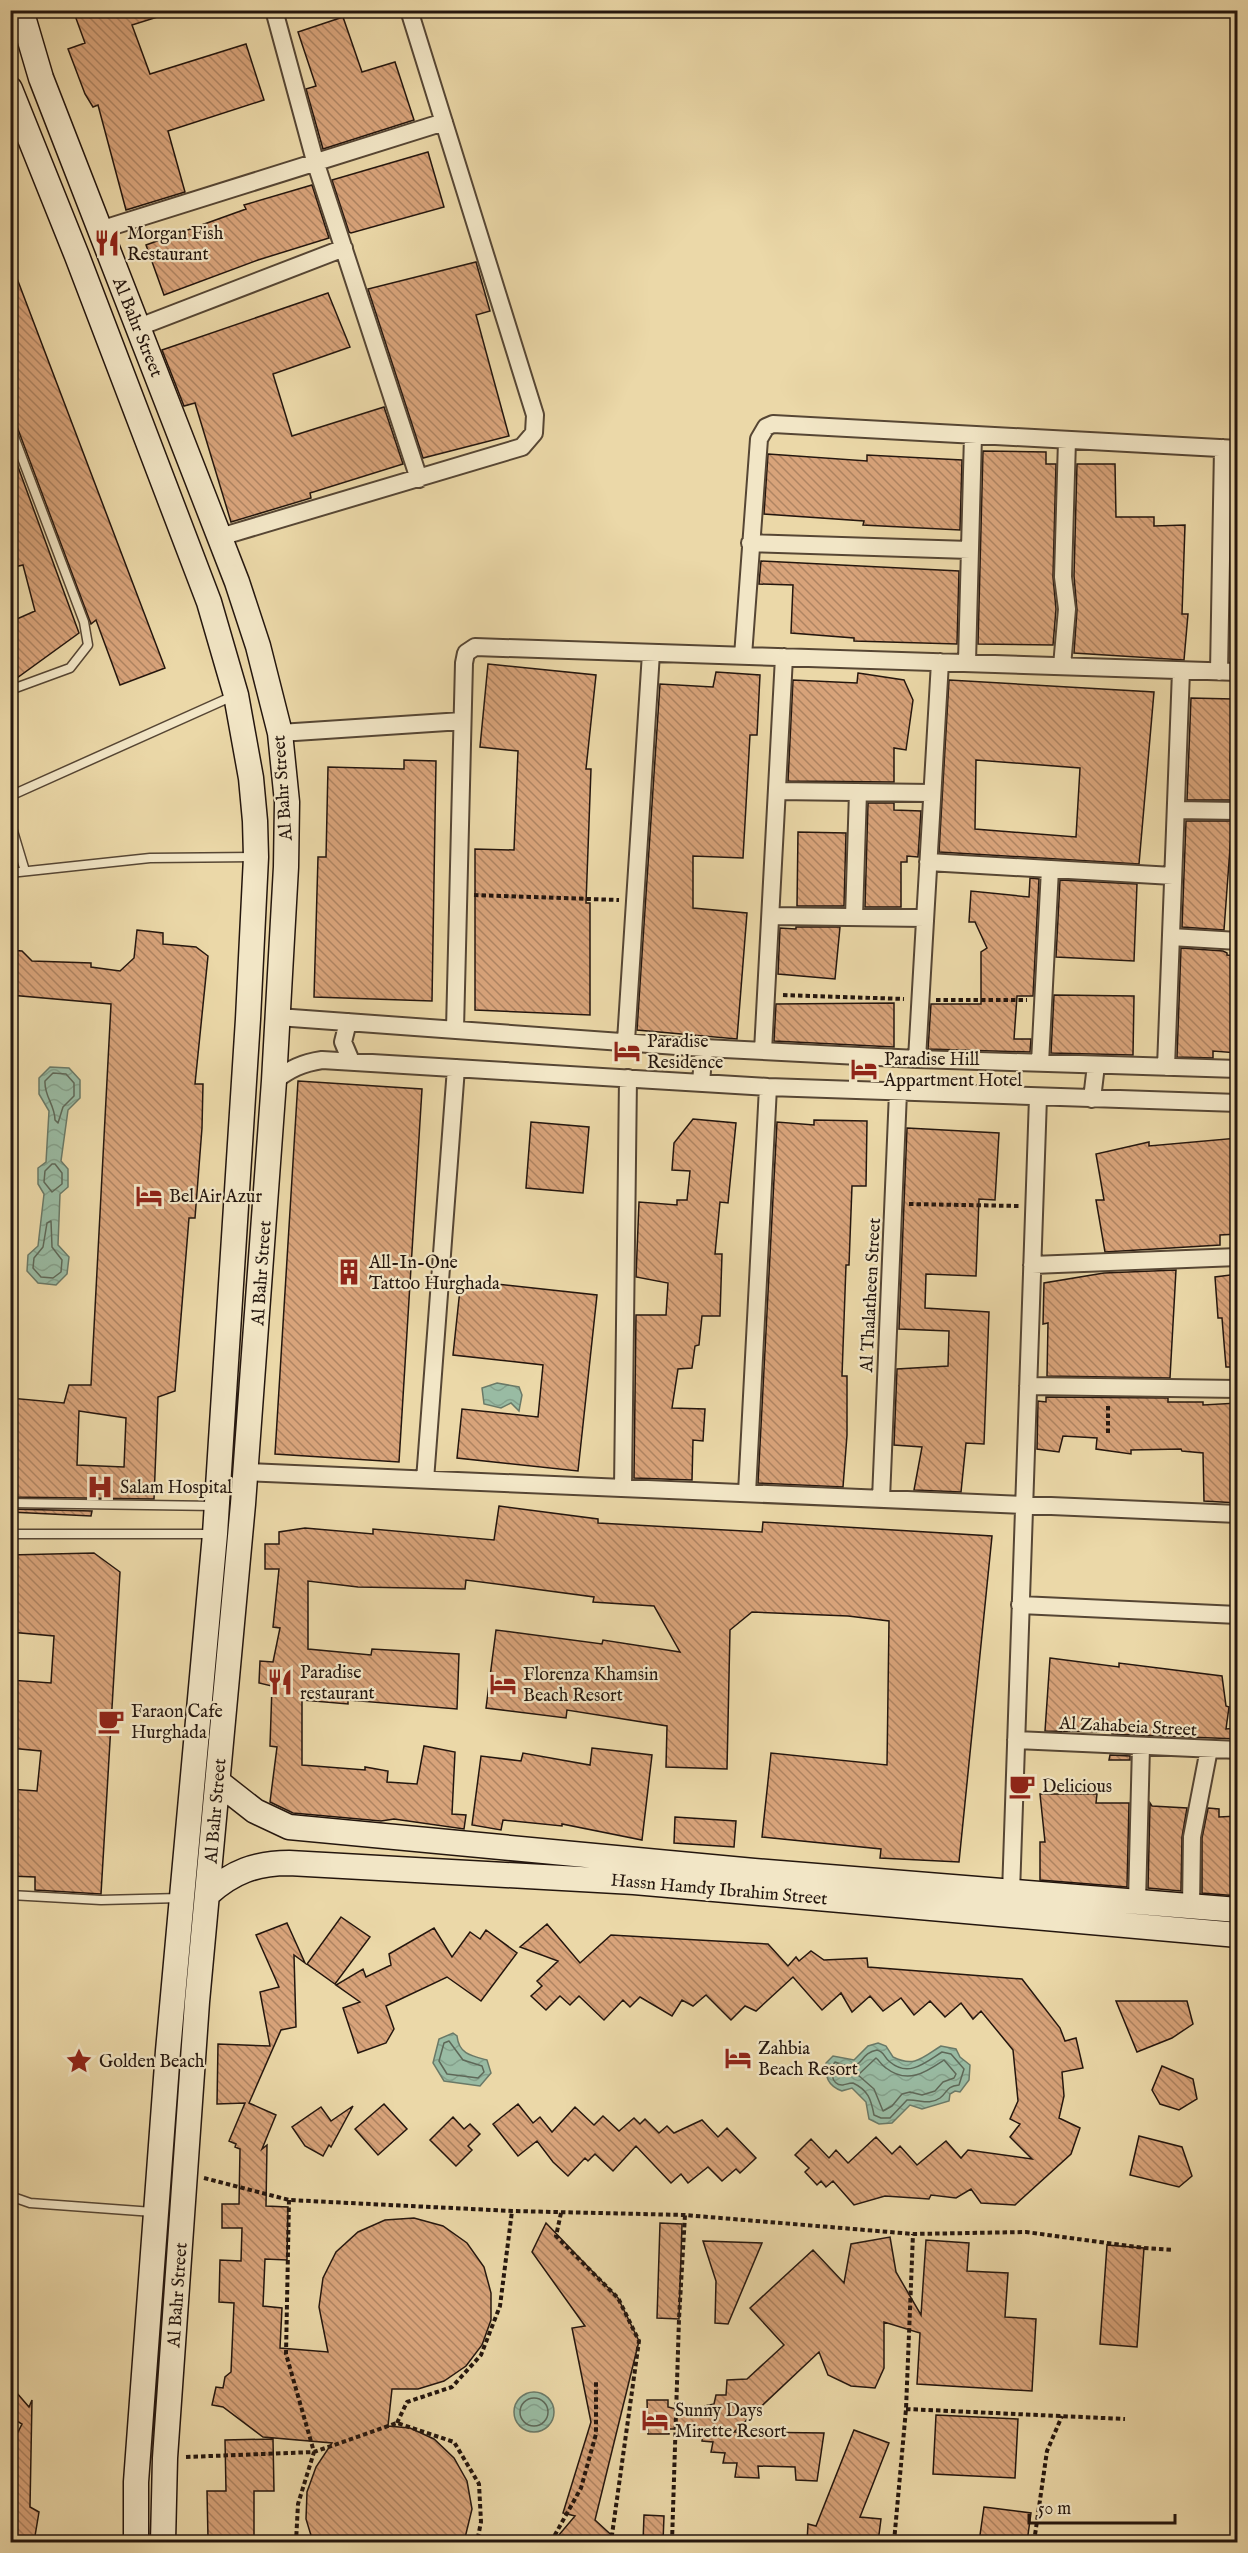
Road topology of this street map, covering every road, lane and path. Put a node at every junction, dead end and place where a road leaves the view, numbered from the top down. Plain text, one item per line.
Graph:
1 (21, 10) edge
2 (274, 10) edge
3 (409, 10) edge
4 (10, 90) edge
5 (444, 122) junction
6 (315, 161) junction
7 (100, 230) junction
8 (344, 248) junction
9 (139, 327) junction
10 (155, 369) junction
11 (126, 384) junction
12 (176, 424) junction
13 (10, 426) edge
14 (973, 435) junction
15 (145, 436) junction
16 (1067, 440) junction
17 (1230, 448) edge
18 (419, 479) junction
19 (220, 537) junction
20 (750, 543) junction
21 (970, 550) junction
22 (651, 654) junction
23 (743, 656) junction
24 (784, 657) junction
25 (940, 662) junction
26 (967, 662) junction
27 (1062, 666) junction
28 (1181, 670) junction
29 (1220, 672) junction
30 (1238, 672) edge
31 (10, 690) edge
32 (236, 694) junction
33 (462, 721) junction
34 (280, 733) junction
35 (777, 791) junction
36 (858, 792) junction
37 (932, 793) junction
38 (10, 796) edge
39 (1176, 810) junction
40 (1238, 811) edge
41 (10, 821) edge
42 (256, 857) junction
43 (928, 862) junction
44 (1050, 869) junction
45 (26, 871) junction
46 (10, 873) edge
47 (1173, 876) junction
48 (458, 895) junction
49 (635, 900) junction
50 (771, 916) junction
51 (854, 917) junction
52 (925, 918) junction
53 (1171, 937) junction
54 (1238, 940) edge
55 (767, 986) junction
56 (921, 1000) junction
57 (1043, 1000) junction
58 (278, 1017) junction
59 (348, 1022) junction
60 (455, 1029) junction
61 (626, 1041) junction
62 (704, 1048) junction
63 (764, 1051) junction
64 (918, 1059) junction
65 (351, 1061) junction
66 (1040, 1063) junction
67 (1096, 1065) junction
68 (1166, 1067) junction
69 (456, 1068) junction
70 (1238, 1069) edge
71 (628, 1078) junction
72 (274, 1082) junction
73 (701, 1082) junction
74 (768, 1087) junction
75 (898, 1092) junction
76 (1038, 1097) junction
77 (1092, 1099) junction
78 (1238, 1103) edge
79 (894, 1204) junction
80 (1034, 1207) junction
81 (1238, 1257) edge
82 (1032, 1265) junction
83 (1028, 1386) junction
84 (1108, 1388) junction
85 (1238, 1389) edge
86 (1108, 1433) dead end
87 (245, 1472) junction
88 (425, 1480) junction
89 (623, 1488) junction
90 (747, 1493) junction
91 (880, 1499) junction
92 (10, 1503) edge
93 (1024, 1505) junction
94 (216, 1506) junction
95 (1238, 1514) edge
96 (10, 1534) edge
97 (215, 1534) junction
98 (1020, 1605) junction
99 (1238, 1615) edge
100 (1016, 1740) junction
101 (1141, 1746) junction
102 (1209, 1749) junction
103 (1238, 1750) edge
104 (218, 1782) junction
105 (289, 1827) junction
106 (289, 1863) junction
107 (1011, 1893) junction
108 (208, 1894) junction
109 (10, 1895) edge
110 (181, 1898) junction
111 (1137, 1902) junction
112 (1191, 1906) junction
113 (1238, 1910) edge
114 (1238, 1935) edge
115 (186, 2173) junction
116 (10, 2196) edge
117 (290, 2200) junction
118 (512, 2211) junction
119 (156, 2212) junction
120 (561, 2212) junction
121 (685, 2215) junction
122 (913, 2234) junction
123 (1173, 2250) dead end
124 (596, 2381) dead end
125 (906, 2409) junction
126 (1062, 2416) junction
127 (1125, 2419) dead end
128 (397, 2423) junction
129 (315, 2452) junction
130 (165, 2458) junction
131 (136, 2542) edge
132 (163, 2542) edge
133 (296, 2542) edge
134 (477, 2542) edge
135 (551, 2542) edge
136 (612, 2542) edge
137 (672, 2542) edge
138 (894, 2542) edge
139 (1034, 2542) edge

1 - 7 main road, Al Bahr Street
2 - 6 street
3 - 5 street
4 - 11 main road, Al Bahr Street
5 - 6 street
5 - 18 street
6 - 7 street
6 - 8 street
7 - 9 main road, Al Bahr Street
8 - 9 street
8 - 18 street
9 - 10 main road, Al Bahr Street
10 - 11 main road
10 - 12 main road, Al Bahr Street
11 - 15 main road, Al Bahr Street
12 - 15 main road
12 - 19 main road, Al Bahr Street
13 - 31 lane
14 - 16 street
14 - 20 street
14 - 21 street
15 - 32 main road, Al Bahr Street
16 - 17 street
16 - 27 street
17 - 29 street
18 - 19 street
19 - 34 main road, Al Bahr Street
20 - 21 street
20 - 23 street
21 - 26 street
22 - 23 street
22 - 33 street
22 - 49 street
23 - 24 street
24 - 25 street
24 - 35 street
25 - 26 street
25 - 37 street
26 - 27 street
27 - 28 street
28 - 29 street
28 - 39 street
29 - 30 street
32 - 38 lane
32 - 42 main road, Al Bahr Street
33 - 34 street
33 - 48 street
34 - 58 main road, Al Bahr Street
35 - 36 street
35 - 50 street
36 - 37 street
36 - 51 street
37 - 43 street
39 - 40 street
39 - 47 street
41 - 45 lane
42 - 45 lane
42 - 94 main road, Al Bahr Street
43 - 44 street
43 - 52 street
44 - 47 street
44 - 57 street
45 - 46 lane
47 - 53 street
48 - 49 path
48 - 60 street
49 - 61 street
50 - 51 street
50 - 55 street
51 - 52 street
52 - 56 street
53 - 54 street
53 - 68 street
55 - 56 path
55 - 63 street
56 - 57 path
56 - 64 street
57 - 66 street
58 - 59 street
58 - 72 main road, Al Bahr Street
59 - 60 street
59 - 65 street
60 - 61 street
61 - 62 street
62 - 63 street
62 - 73 street
63 - 64 street
64 - 66 street
65 - 69 street
65 - 72 street
66 - 67 street
67 - 68 street
67 - 77 street
68 - 70 street
69 - 71 street
69 - 88 street
71 - 73 street
71 - 89 street
72 - 87 main road, Al Bahr Street
73 - 74 street
74 - 75 street
74 - 90 street
75 - 76 street
75 - 79 street, Al Thalatheen Street
76 - 77 street
76 - 80 street
77 - 78 street
79 - 80 path
79 - 91 street, Al Thalatheen Street
80 - 82 street
81 - 82 street
82 - 83 street
83 - 84 street
83 - 93 street
84 - 85 street
84 - 86 path
87 - 88 street
87 - 104 main road, Al Bahr Street
88 - 89 street
89 - 90 street
90 - 91 street
91 - 93 street
92 - 94 lane
93 - 95 street
93 - 98 street
94 - 97 main road, Al Bahr Street
96 - 97 lane
97 - 110 main road, Al Bahr Street
98 - 99 street
98 - 100 street
100 - 101 street, Al Zahabeia Street
100 - 107 street
101 - 102 street, Al Zahabeia Street
101 - 111 street
102 - 103 street, Al Zahabeia Street
102 - 112 street
104 - 105 main road, Hassn Hamdy Ibrahim Street
104 - 108 main road, Al Bahr Street
105 - 106 main road
105 - 107 main road, Hassn Hamdy Ibrahim Street
106 - 108 main road, Hassn Hamdy Ibrahim Street
106 - 114 main road, Hassn Hamdy Ibrahim Street
107 - 111 main road, Hassn Hamdy Ibrahim Street
108 - 115 main road, Al Bahr Street
109 - 110 lane
110 - 119 main road, Al Bahr Street
111 - 112 main road, Hassn Hamdy Ibrahim Street
112 - 113 main road, Hassn Hamdy Ibrahim Street
115 - 117 path
115 - 130 main road, Al Bahr Street
116 - 119 lane
117 - 118 path
117 - 129 path
118 - 120 path
118 - 128 path
119 - 131 main road, Al Bahr Street
120 - 121 path
120 - 136 path
121 - 122 path
121 - 137 path
122 - 123 path
122 - 125 path
124 - 135 path
125 - 126 path
125 - 138 path
126 - 127 path
126 - 139 path
128 - 129 path
128 - 134 path
129 - 130 path
129 - 133 path
130 - 132 main road, Al Bahr Street

